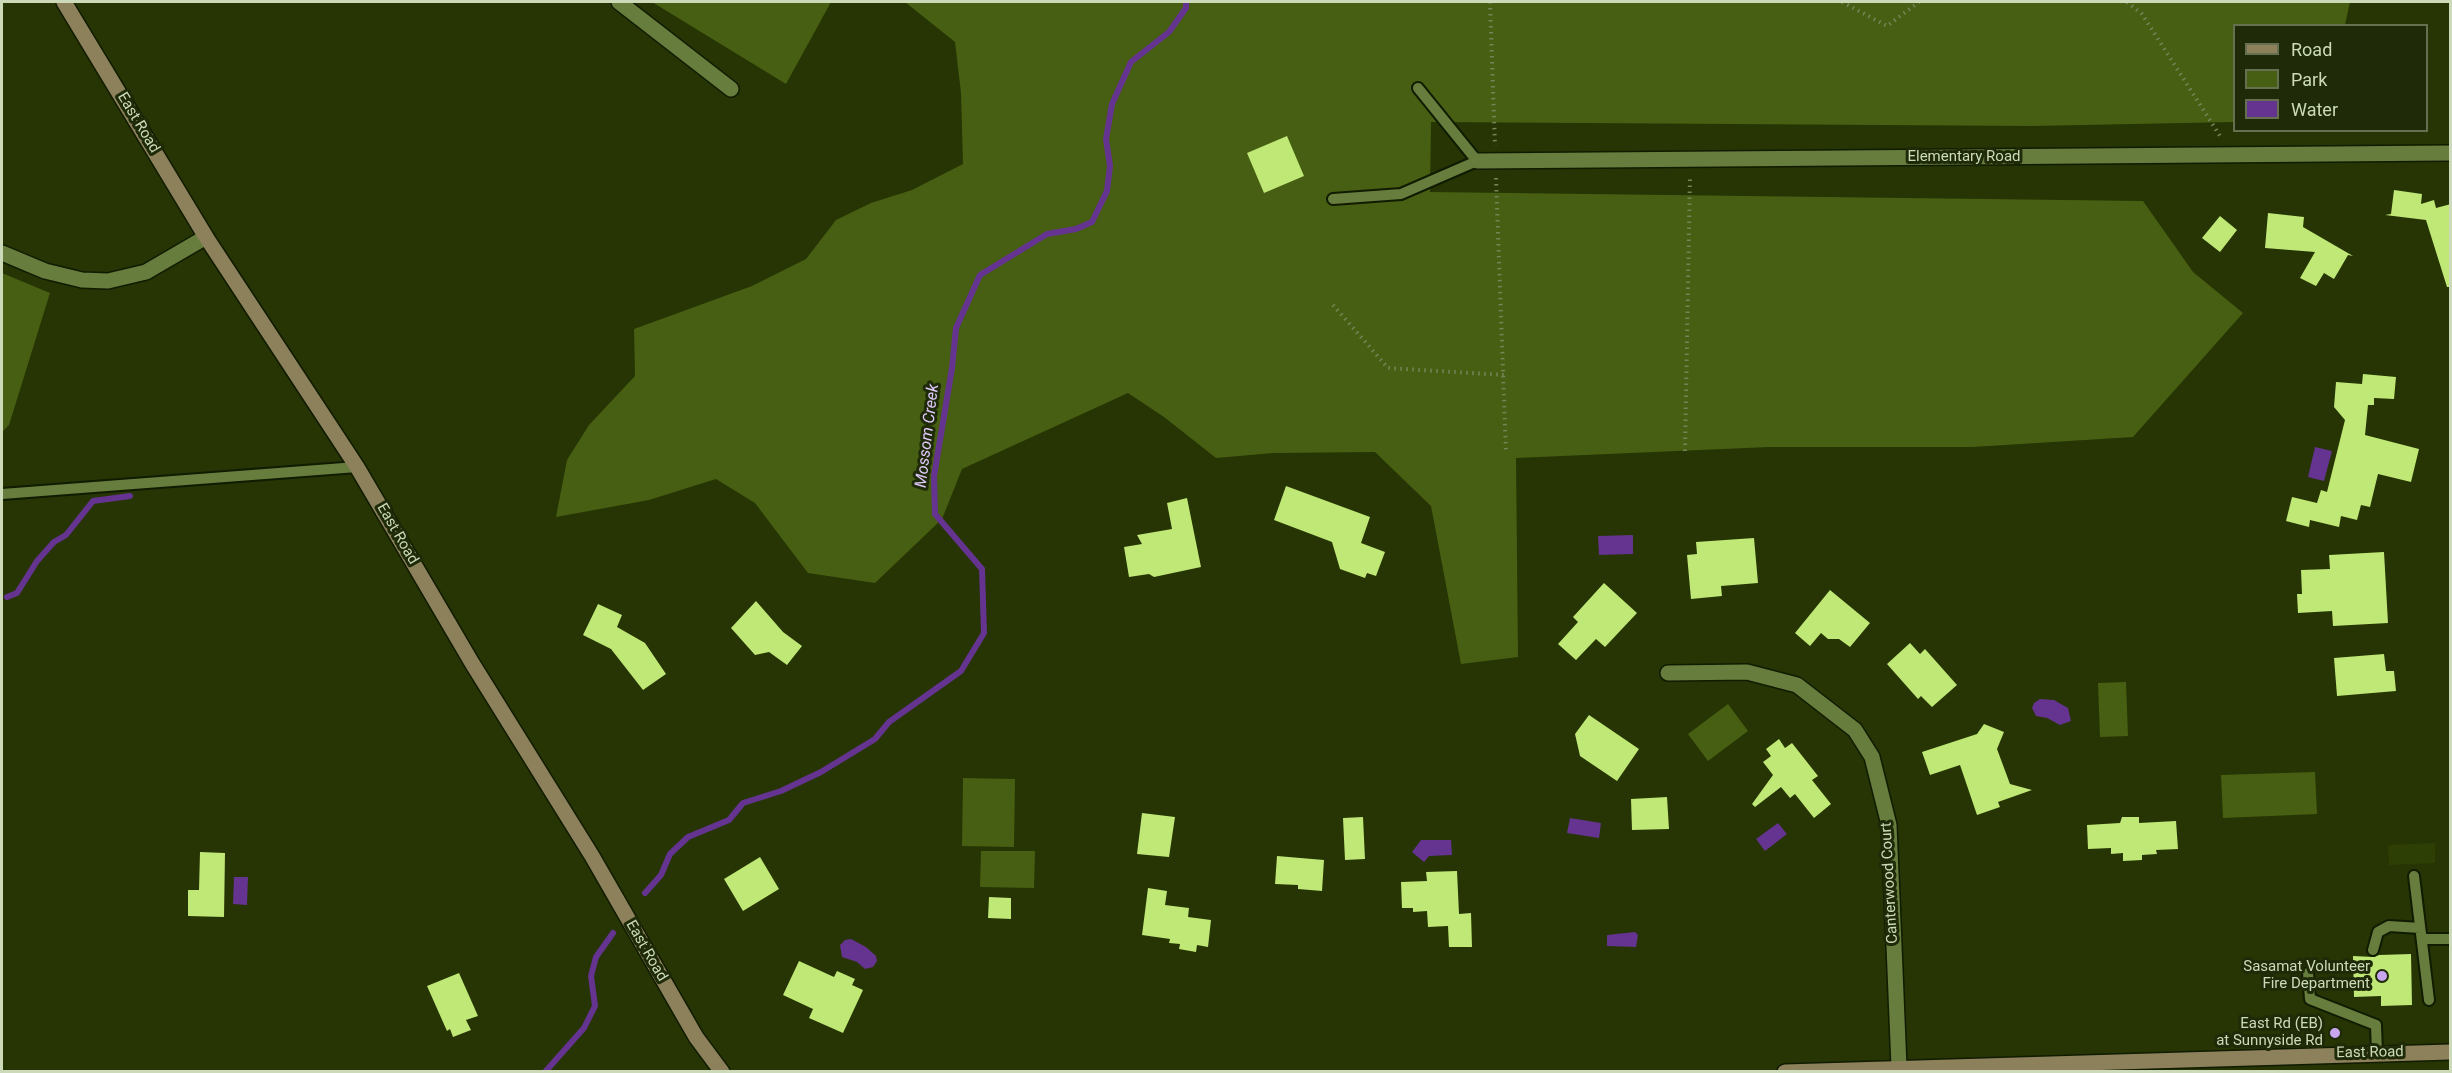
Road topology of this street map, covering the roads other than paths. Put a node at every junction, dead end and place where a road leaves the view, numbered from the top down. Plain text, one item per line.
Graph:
1 (64, 2) edge
2 (619, 2) edge
3 (1419, 88) dead end
4 (731, 89) dead end
5 (2451, 153) edge
6 (1478, 161) junction
7 (1333, 199) dead end
8 (206, 237) junction
9 (2, 253) edge
10 (357, 467) junction
11 (2, 494) edge
12 (1668, 673) dead end
13 (2414, 876) dead end
14 (2421, 934) junction
15 (2451, 939) edge
16 (2373, 950) dead end
17 (2308, 973) dead end
18 (2429, 1000) dead end
19 (2451, 1052) edge
20 (2377, 1053) junction
21 (1899, 1067) junction
22 (722, 1071) edge
23 (1785, 1071) edge

1 - 8 main road, East Road
2 - 4 street
3 - 6 lane
5 - 6 street, Elementary Road
6 - 7 lane
8 - 9 street
8 - 10 main road, East Road
10 - 11 lane
10 - 22 main road, East Road
12 - 21 street, Canterwood Court
13 - 14 lane
14 - 15 lane
14 - 16 lane
14 - 18 lane
17 - 20 lane
19 - 20 main road, East Road
20 - 21 main road, East Road
21 - 23 main road, East Road

